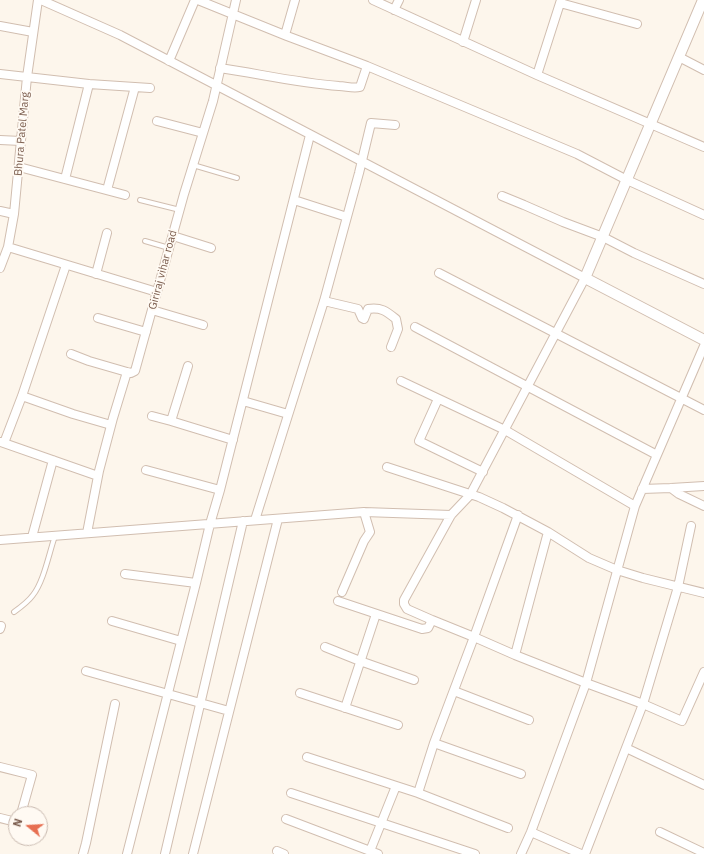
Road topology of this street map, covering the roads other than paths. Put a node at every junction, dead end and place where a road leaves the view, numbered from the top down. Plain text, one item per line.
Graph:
1 (38, 0) edge
2 (41, 0) edge
3 (197, 0) edge
4 (236, 0) edge
5 (295, 0) edge
6 (372, 0) edge
7 (398, 0) edge
8 (476, 0) edge
9 (703, 0) edge
10 (560, 2) edge
11 (394, 10) junction
12 (233, 14) junction
13 (637, 24) dead end
14 (0, 26) edge
15 (34, 32) junction
16 (285, 35) junction
17 (463, 42) junction
18 (679, 57) junction
19 (169, 61) junction
20 (367, 66) junction
21 (220, 68) junction
22 (704, 70) edge
23 (0, 74) edge
24 (537, 75) junction
25 (27, 78) junction
26 (89, 84) junction
27 (216, 86) junction
28 (135, 87) junction
29 (150, 88) dead end
30 (157, 121) dead end
31 (651, 124) junction
32 (395, 125) dead end
33 (203, 133) junction
34 (310, 135) junction
35 (0, 140) edge
36 (21, 141) junction
37 (704, 147) edge
38 (362, 161) junction
39 (193, 165) junction
40 (19, 167) junction
41 (237, 178) dead end
42 (66, 179) junction
43 (627, 180) junction
44 (107, 190) junction
45 (125, 195) dead end
46 (502, 196) dead end
47 (140, 200) dead end
48 (294, 200) junction
49 (180, 210) junction
50 (0, 211) edge
51 (14, 214) junction
52 (704, 215) edge
53 (347, 217) junction
54 (107, 233) dead end
55 (173, 236) junction
56 (603, 237) junction
57 (145, 241) dead end
58 (8, 246) junction
59 (170, 248) junction
60 (211, 248) dead end
61 (66, 265) junction
62 (0, 268) edge
63 (439, 273) dead end
64 (96, 274) junction
65 (585, 278) junction
66 (704, 284) edge
67 (157, 292) junction
68 (324, 301) junction
69 (152, 310) junction
70 (98, 318) dead end
71 (203, 325) dead end
72 (415, 327) dead end
73 (146, 332) junction
74 (556, 333) junction
75 (704, 340) edge
76 (704, 346) edge
77 (391, 347) dead end
78 (71, 354) dead end
79 (188, 366) dead end
80 (127, 372) junction
81 (402, 381) dead end
82 (528, 386) junction
83 (22, 396) junction
84 (438, 399) junction
85 (681, 399) junction
86 (243, 401) junction
87 (704, 410) edge
88 (288, 414) junction
89 (152, 416) dead end
90 (171, 421) junction
91 (111, 426) junction
92 (505, 430) junction
93 (233, 440) junction
94 (2, 442) edge
95 (657, 455) junction
96 (53, 460) junction
97 (387, 467) dead end
98 (146, 470) dead end
99 (483, 472) junction
100 (98, 476) junction
101 (704, 486) edge
102 (642, 488) junction
103 (671, 488) junction
104 (220, 490) junction
105 (470, 495) junction
106 (635, 506) junction
107 (704, 506) edge
108 (364, 512) junction
109 (518, 515) junction
110 (451, 516) junction
111 (278, 519) junction
112 (255, 520) junction
113 (243, 521) junction
114 (210, 524) junction
115 (690, 526) dead end
116 (548, 532) junction
117 (87, 533) junction
118 (55, 535) junction
119 (32, 537) junction
120 (0, 540) edge
121 (617, 570) junction
122 (125, 574) dead end
123 (196, 583) junction
124 (678, 587) junction
125 (342, 592) dead end
126 (704, 593) edge
127 (338, 601) dead end
128 (14, 612) dead end
129 (376, 614) junction
130 (432, 620) junction
131 (112, 621) dead end
132 (0, 626) edge
133 (0, 629) edge
134 (474, 637) junction
135 (181, 641) junction
136 (325, 647) dead end
137 (515, 655) junction
138 (360, 661) junction
139 (86, 671) dead end
140 (704, 672) edge
141 (414, 680) dead end
142 (586, 683) junction
143 (454, 691) junction
144 (300, 693) dead end
145 (168, 694) junction
146 (201, 703) junction
147 (115, 704) dead end
148 (643, 704) junction
149 (344, 708) junction
150 (229, 711) junction
151 (529, 720) dead end
152 (398, 725) dead end
153 (434, 743) junction
154 (626, 748) junction
155 (307, 757) dead end
156 (0, 767) edge
157 (521, 774) dead end
158 (704, 785) edge
159 (396, 786) junction
160 (291, 793) dead end
161 (418, 793) junction
162 (23, 806) edge
163 (286, 819) dead end
164 (381, 823) junction
165 (508, 828) dead end
166 (531, 832) junction
167 (660, 832) dead end
168 (370, 851) junction
169 (704, 853) edge
170 (83, 854) edge
171 (127, 854) edge
172 (165, 854) edge
173 (194, 854) edge
174 (378, 854) edge
175 (475, 854) edge
176 (521, 854) edge
177 (581, 854) edge
178 (585, 854) edge

1 - 15 street, Bhura Patel Marg
2 - 19 street
3 - 12 street
3 - 19 street
4 - 12 street, Giriraj vihar road
5 - 16 street
6 - 11 street
7 - 11 street
8 - 17 street
9 - 18 street
10 - 13 street
10 - 24 street
11 - 17 street
12 - 16 street
12 - 21 street, Giriraj vihar road
14 - 15 street
15 - 25 street, Bhura Patel Marg
16 - 20 street
17 - 24 street
18 - 22 street
18 - 31 street
19 - 27 street
20 - 21 street
20 - 43 street
21 - 27 street, Giriraj vihar road
23 - 25 street
24 - 31 street
25 - 26 street
25 - 36 street, Bhura Patel Marg
26 - 28 street
26 - 42 street
27 - 33 street, Giriraj vihar road
27 - 34 street
28 - 29 street
28 - 44 street
30 - 33 street
31 - 37 street
31 - 43 street
32 - 38 street
33 - 39 street, Giriraj vihar road
34 - 38 street
34 - 48 street
35 - 36 street
36 - 40 street, Bhura Patel Marg
38 - 53 street
38 - 65 street
39 - 41 lane
39 - 49 street, Giriraj vihar road
40 - 42 street
40 - 51 street, Bhura Patel Marg
42 - 44 street
43 - 52 street
43 - 56 street
44 - 45 street
46 - 56 street
47 - 49 lane
48 - 53 street
48 - 86 street
49 - 55 street, Giriraj vihar road
50 - 51 street
51 - 58 street, Bhura Patel Marg
53 - 68 street
54 - 64 street
55 - 59 street, Giriraj vihar road
55 - 60 street
56 - 65 street
56 - 66 street
57 - 59 lane
58 - 61 street
58 - 62 street, Bhura Patel Marg
59 - 67 street, Giriraj vihar road
61 - 64 street
61 - 83 street
63 - 74 street
64 - 67 street
65 - 74 street
65 - 75 street
67 - 69 street, Giriraj vihar road
68 - 77 street
68 - 88 street
69 - 71 street
69 - 73 street, Giriraj vihar road
70 - 73 street
72 - 82 street
73 - 80 street, Giriraj vihar road
74 - 82 street
74 - 85 street
76 - 85 street
78 - 80 street
79 - 90 street
80 - 91 street, Giriraj vihar road
81 - 84 street
82 - 92 street
82 - 95 street
83 - 91 street
83 - 94 street
84 - 92 street
84 - 99 street
85 - 87 street
85 - 95 street
86 - 88 street
86 - 93 street
88 - 112 street
89 - 90 street
90 - 93 street
91 - 100 street, Giriraj vihar road
92 - 99 street
92 - 106 street
93 - 104 street
94 - 96 street
95 - 102 street
96 - 100 street
96 - 119 street
97 - 105 street
98 - 104 street
99 - 105 street
100 - 117 street, Giriraj vihar road
101 - 103 street
102 - 103 street
102 - 106 street
103 - 107 street
104 - 114 street
105 - 109 street
105 - 110 street
106 - 121 street
108 - 110 street
108 - 111 street
108 - 125 street
109 - 116 street
109 - 134 street
110 - 130 street
111 - 112 street
111 - 150 street
112 - 113 street
113 - 114 street
113 - 146 street
114 - 117 street
114 - 123 street
115 - 124 street
116 - 121 street
116 - 137 street
117 - 118 street
118 - 119 street
118 - 128 lane
119 - 120 street
121 - 124 street
121 - 142 street
122 - 123 street
123 - 135 street
124 - 126 street
124 - 148 street
127 - 129 street
129 - 130 street
129 - 138 street
130 - 134 street
131 - 135 street
132 - 133 street
134 - 137 street
134 - 143 street
135 - 145 street
136 - 138 street
137 - 142 street
138 - 141 street
138 - 149 street
139 - 145 street
140 - 148 street
142 - 148 street
142 - 166 street
143 - 151 street
143 - 153 street
144 - 149 street
145 - 146 street
145 - 171 street
146 - 150 street
146 - 172 street
147 - 170 street
148 - 154 street
149 - 152 street
150 - 173 street
153 - 157 street
153 - 161 street
154 - 158 street
154 - 178 street
155 - 159 street
156 - 162 street
159 - 161 street
159 - 164 street
160 - 164 street
161 - 165 street
163 - 168 street
164 - 168 street
164 - 175 street
166 - 176 street
166 - 177 street
167 - 169 street
168 - 174 street

